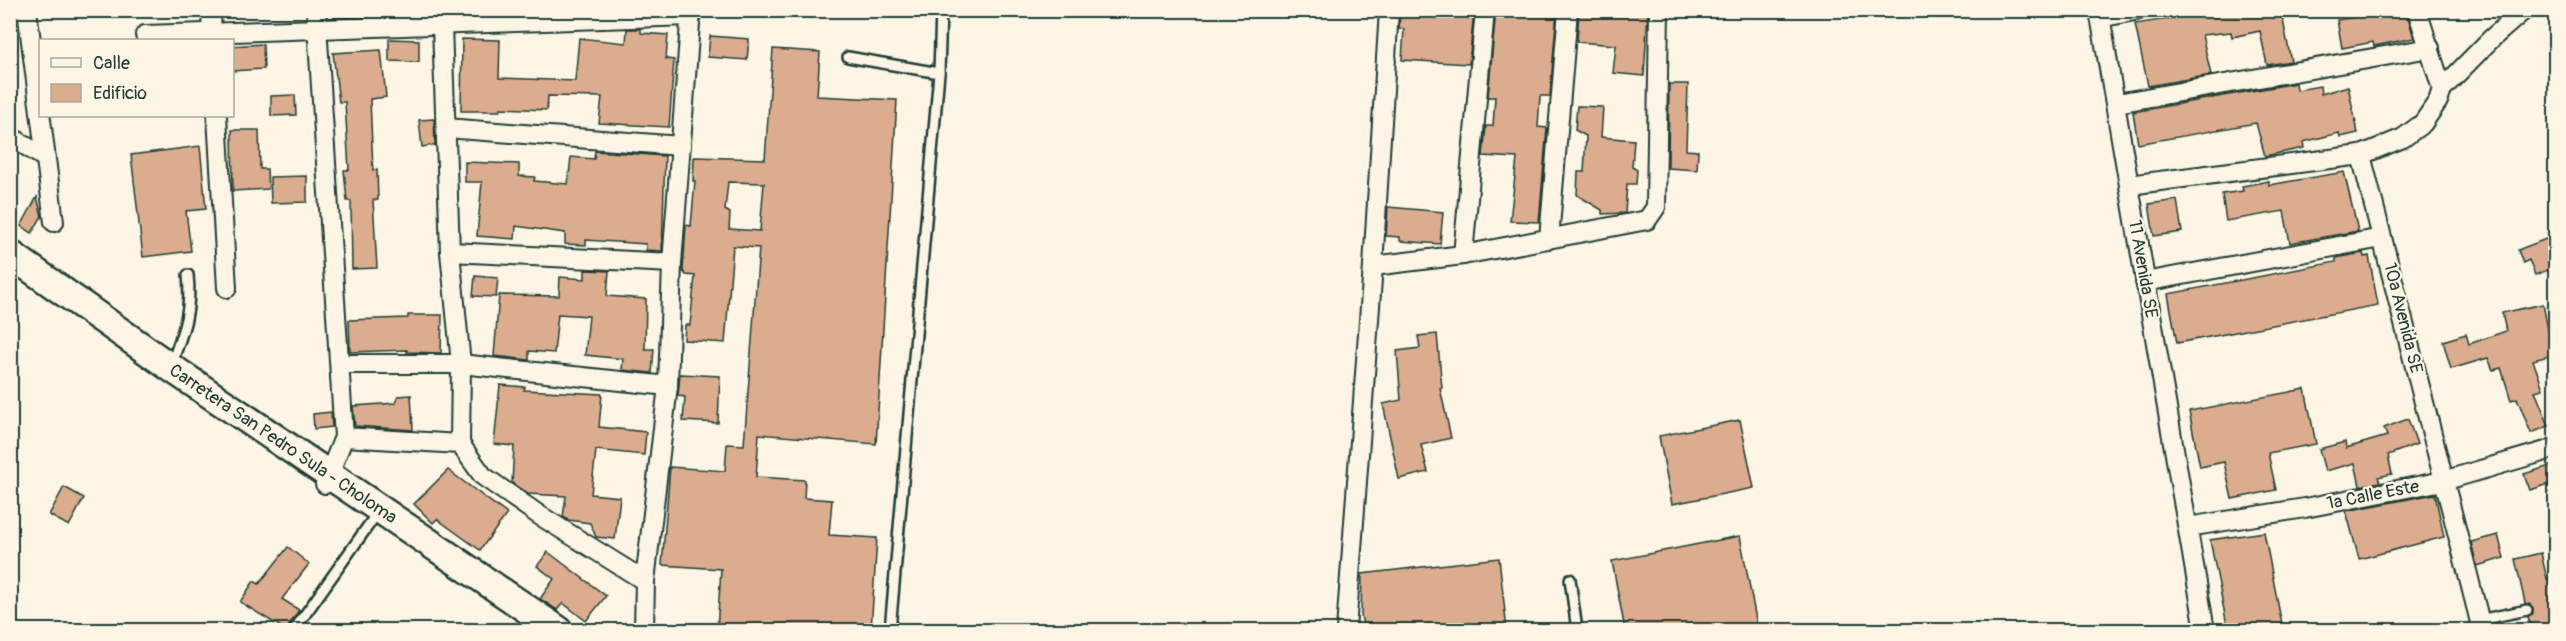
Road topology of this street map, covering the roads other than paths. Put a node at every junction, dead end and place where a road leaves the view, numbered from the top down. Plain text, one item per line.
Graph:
1 (27, 10) edge
2 (211, 10) edge
3 (316, 10) edge
4 (941, 10) edge
5 (1389, 10) edge
6 (1485, 10) edge
7 (1568, 10) edge
8 (1659, 10) edge
9 (2139, 10) edge
10 (2417, 10) edge
11 (2524, 10) edge
12 (690, 13) edge
13 (2100, 14) edge
14 (442, 26) junction
15 (317, 30) junction
16 (145, 35) dead end
17 (212, 36) edge
18 (2430, 48) junction
19 (848, 57) dead end
20 (939, 73) junction
21 (2442, 89) junction
22 (2117, 103) junction
23 (39, 109) edge
24 (40, 117) edge
25 (217, 117) edge
26 (446, 128) junction
27 (10, 136) edge
28 (681, 146) junction
29 (2361, 155) junction
30 (45, 158) junction
31 (2129, 185) junction
32 (54, 222) dead end
33 (2382, 238) junction
34 (1549, 239) junction
35 (450, 252) junction
36 (10, 254) edge
37 (1463, 255) junction
38 (672, 263) junction
39 (1373, 266) junction
40 (10, 272) edge
41 (188, 275) dead end
42 (2145, 282) junction
43 (227, 288) dead end
44 (340, 364) junction
45 (461, 364) junction
46 (170, 367) junction
47 (668, 386) junction
48 (344, 437) junction
49 (460, 444) junction
50 (2556, 448) edge
51 (326, 480) junction
52 (2443, 481) junction
53 (373, 519) junction
54 (2188, 527) junction
55 (1570, 579) dead end
56 (645, 581) junction
57 (2527, 610) dead end
58 (2480, 625) edge
59 (294, 630) edge
60 (536, 630) edge
61 (558, 630) edge
62 (644, 630) edge
63 (890, 630) edge
64 (1346, 630) edge
65 (1577, 630) edge
66 (2205, 630) edge

1 - 23 street
2 - 17 street
3 - 15 street
4 - 20 lane
5 - 39 street
6 - 37 street
7 - 34 street
8 - 34 street
9 - 13 street
10 - 18 street
11 - 21 street
12 - 14 street
12 - 28 street
13 - 22 street, 11 Avenida SE
14 - 15 street
14 - 26 street
15 - 17 street
15 - 44 street
16 - 17 street
18 - 21 street
18 - 22 street
19 - 20 lane
20 - 63 lane
21 - 29 street
22 - 31 street, 11 Avenida SE
24 - 30 street
25 - 43 street
26 - 28 street
26 - 35 street
27 - 30 street
28 - 38 street
29 - 31 street
29 - 33 street, 10a Avenida SE
30 - 32 street
31 - 42 street, 11 Avenida SE
33 - 42 street
33 - 52 street, 10a Avenida SE
34 - 37 street
35 - 38 street
35 - 45 street
36 - 46 main road, Carretera San Pedro Sula - Choloma
37 - 39 street
38 - 47 street
39 - 64 street
40 - 51 main road, Carretera San Pedro Sula - Choloma
41 - 46 lane
42 - 54 street, 11 Avenida SE
44 - 45 street
44 - 48 street
45 - 47 street
45 - 49 street
46 - 51 main road, Carretera San Pedro Sula - Choloma
47 - 56 street
48 - 49 street
48 - 51 street
49 - 56 street
50 - 52 street, 1a Calle Este
51 - 53 main road, Carretera San Pedro Sula - Choloma
51 - 61 main road, Carretera San Pedro Sula - Choloma
52 - 54 street, 1a Calle Este
52 - 58 street, 10a Avenida SE
53 - 59 lane
53 - 60 main road, Carretera San Pedro Sula - Choloma
54 - 66 street, 11 Avenida SE
55 - 65 lane
56 - 62 street
57 - 58 lane

